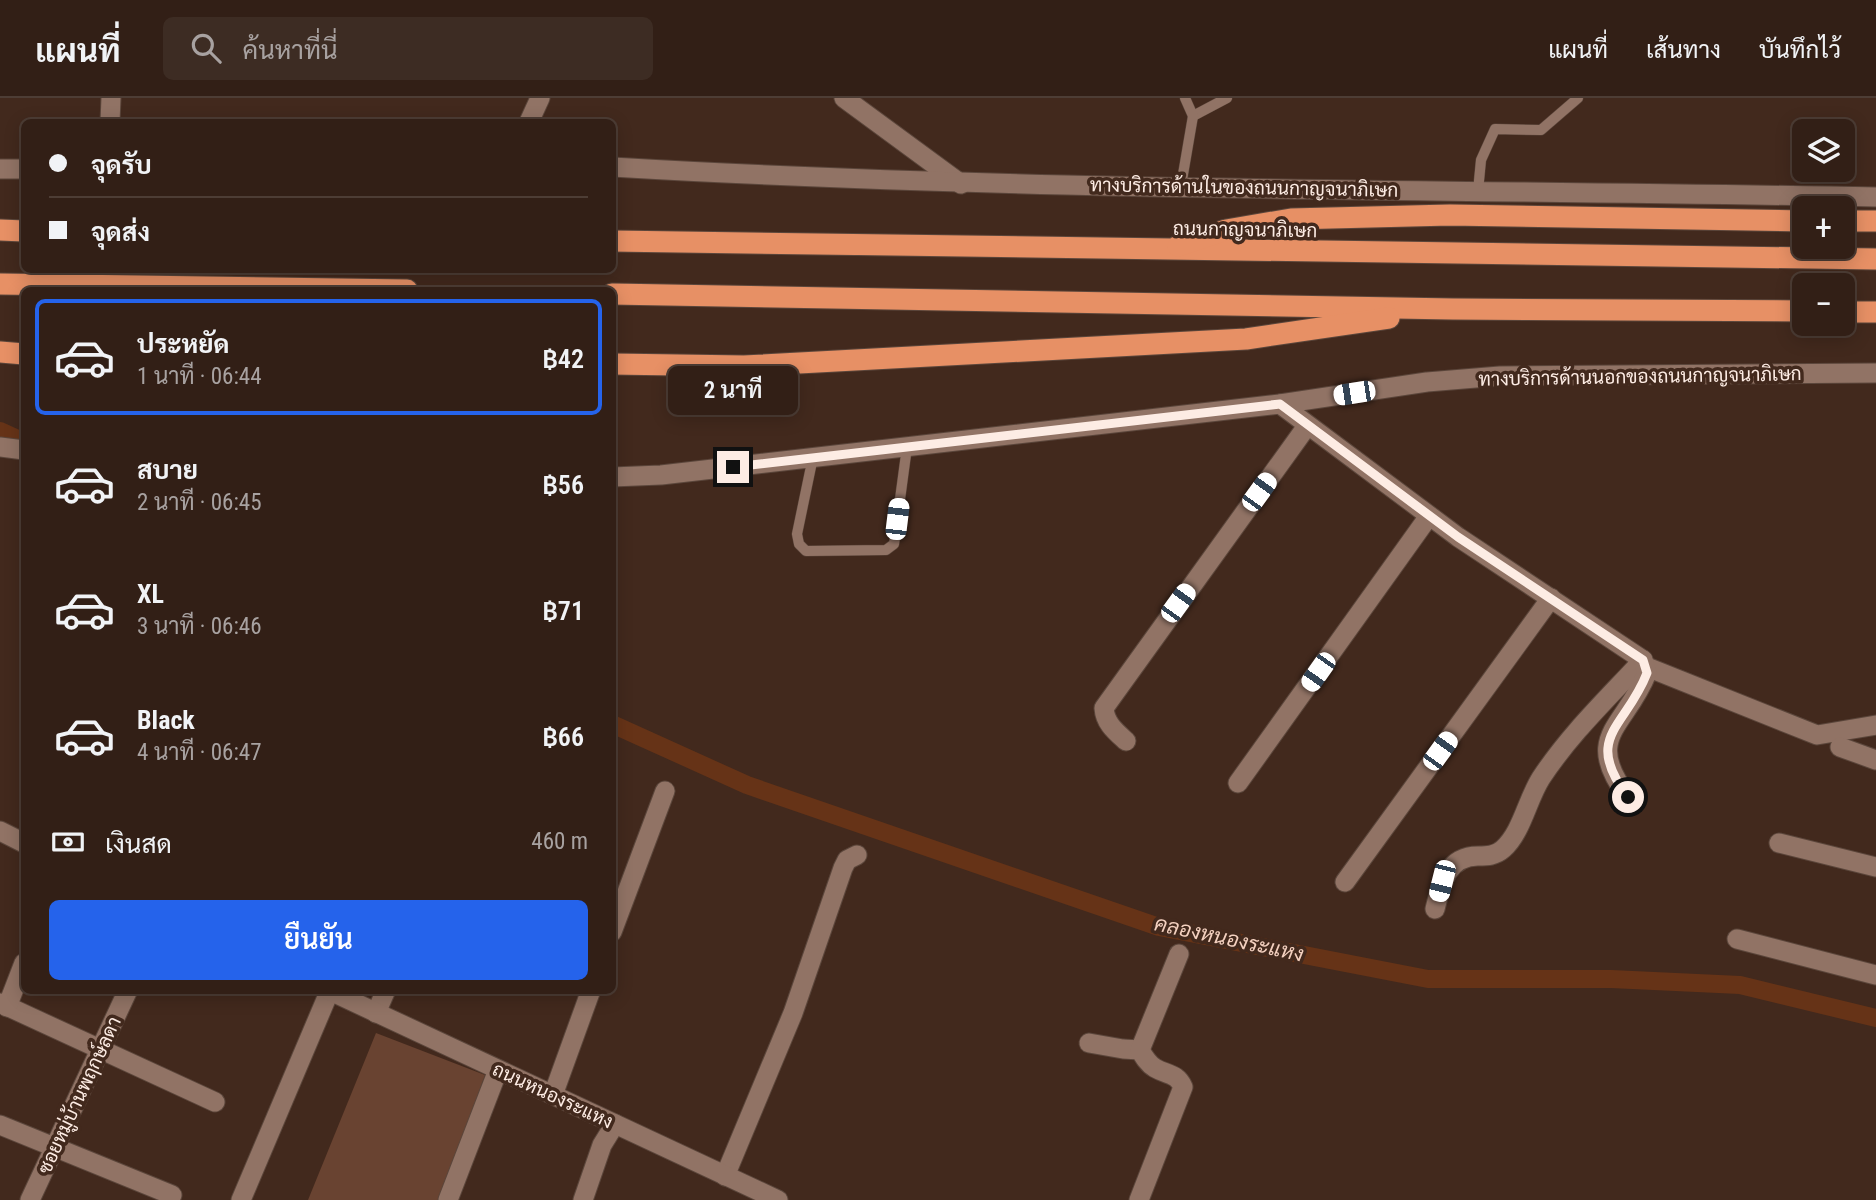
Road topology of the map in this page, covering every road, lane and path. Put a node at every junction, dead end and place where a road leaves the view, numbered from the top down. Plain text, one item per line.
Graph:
1 (111, 98) edge
2 (540, 98) edge
3 (844, 98) edge
4 (1185, 98) edge
5 (1227, 98) edge
6 (1578, 98) edge
7 (1194, 116) junction
8 (110, 119) edge
9 (530, 119) edge
10 (616, 167) edge
11 (0, 169) edge
12 (21, 169) edge
13 (961, 184) junction
14 (1181, 186) junction
15 (1478, 191) junction
16 (1876, 197) edge
17 (1792, 221) edge
18 (1855, 221) edge
19 (1876, 221) edge
20 (616, 241) edge
21 (1163, 251) junction
22 (1876, 259) edge
23 (0, 284) edge
24 (225, 287) edge
25 (616, 294) edge
26 (1453, 309) junction
27 (1792, 312) edge
28 (1855, 312) edge
29 (1876, 312) edge
30 (0, 352) edge
31 (21, 354) edge
32 (616, 364) edge
33 (1876, 373) edge
34 (1280, 404) junction
35 (1307, 426) junction
36 (0, 447) edge
37 (906, 447) junction
38 (21, 450) edge
39 (813, 457) junction
40 (616, 477) edge
41 (1429, 516) junction
42 (1551, 598) junction
43 (1645, 664) junction
44 (1876, 725) edge
45 (1126, 741) dead end
46 (1840, 747) dead end
47 (1876, 760) edge
48 (1238, 783) dead end
49 (664, 791) dead end
50 (1628, 797) dead end
51 (0, 831) edge
52 (21, 842) edge
53 (1779, 843) dead end
54 (857, 855) dead end
55 (1876, 867) edge
56 (1345, 882) dead end
57 (1435, 909) dead end
58 (616, 921) edge
59 (1737, 939) dead end
60 (1178, 954) dead end
61 (21, 969) edge
62 (1876, 975) edge
63 (126, 994) edge
64 (328, 994) edge
65 (335, 994) edge
66 (384, 994) edge
67 (590, 994) edge
68 (4, 1005) edge
69 (376, 1013) junction
70 (1089, 1043) dead end
71 (100, 1049) junction
72 (1140, 1050) junction
73 (498, 1069) junction
74 (553, 1095) junction
75 (215, 1102) dead end
76 (615, 1124) junction
77 (0, 1125) edge
78 (55, 1147) junction
79 (725, 1176) junction
80 (172, 1195) dead end
81 (30, 1200) edge
82 (241, 1200) edge
83 (448, 1200) edge
84 (583, 1200) edge
85 (778, 1200) edge
86 (1139, 1200) edge

1 - 8 street
2 - 9 street
3 - 13 street
4 - 7 lane
5 - 7 lane
6 - 15 lane
7 - 14 lane
10 - 13 street, ทางบริการด้านในของถนนกาญจนาภิเษก
11 - 12 street
13 - 14 street, ทางบริการด้านในของถนนกาญจนาภิเษก
14 - 15 street, ทางบริการด้านในของถนนกาญจนาภิเษก
15 - 16 street, ทางบริการด้านในของถนนกาญจนาภิเษก
17 - 21 highway
18 - 19 highway
20 - 21 highway, ถนนกาญจนาภิเษก
21 - 22 highway, ถนนกาญจนาภิเษก
23 - 24 highway
25 - 26 highway
26 - 27 highway
26 - 32 highway
28 - 29 highway
30 - 31 highway
33 - 34 street, ทางบริการด้านนอกของถนนกาญจนาภิเษก
34 - 35 street
34 - 37 street, ทางบริการด้านนอกของถนนกาญจนาภิเษก
35 - 41 street
35 - 45 street
36 - 38 street
37 - 39 street, ทางบริการด้านนอกของถนนกาญจนาภิเษก
37 - 39 lane
39 - 40 street, ทางบริการด้านนอกของถนนกาญจนาภิเษก
41 - 42 street
41 - 48 street
42 - 43 street
42 - 56 street
43 - 44 street
43 - 50 street
43 - 57 street
46 - 47 street
49 - 58 street
51 - 52 street
53 - 55 street
54 - 79 street
59 - 62 street
60 - 72 street
61 - 68 street
63 - 71 street, ซอยหมู่บ้านพฤกษ์ลดา
64 - 82 street
65 - 69 street, ถนนหนองระแหง
66 - 69 street
67 - 74 street
68 - 71 street
69 - 73 street, ถนนหนองระแหง
70 - 72 street
71 - 75 street
71 - 78 street, ซอยหมู่บ้านพฤกษ์ลดา
72 - 86 street
73 - 74 street, ถนนหนองระแหง
73 - 83 street
74 - 76 street, ถนนหนองระแหง
76 - 79 street, ถนนหนองระแหง
76 - 84 street
77 - 78 street
78 - 80 street
78 - 81 street, ซอยหมู่บ้านพฤกษ์ลดา
79 - 85 street, ถนนหนองระแหง

